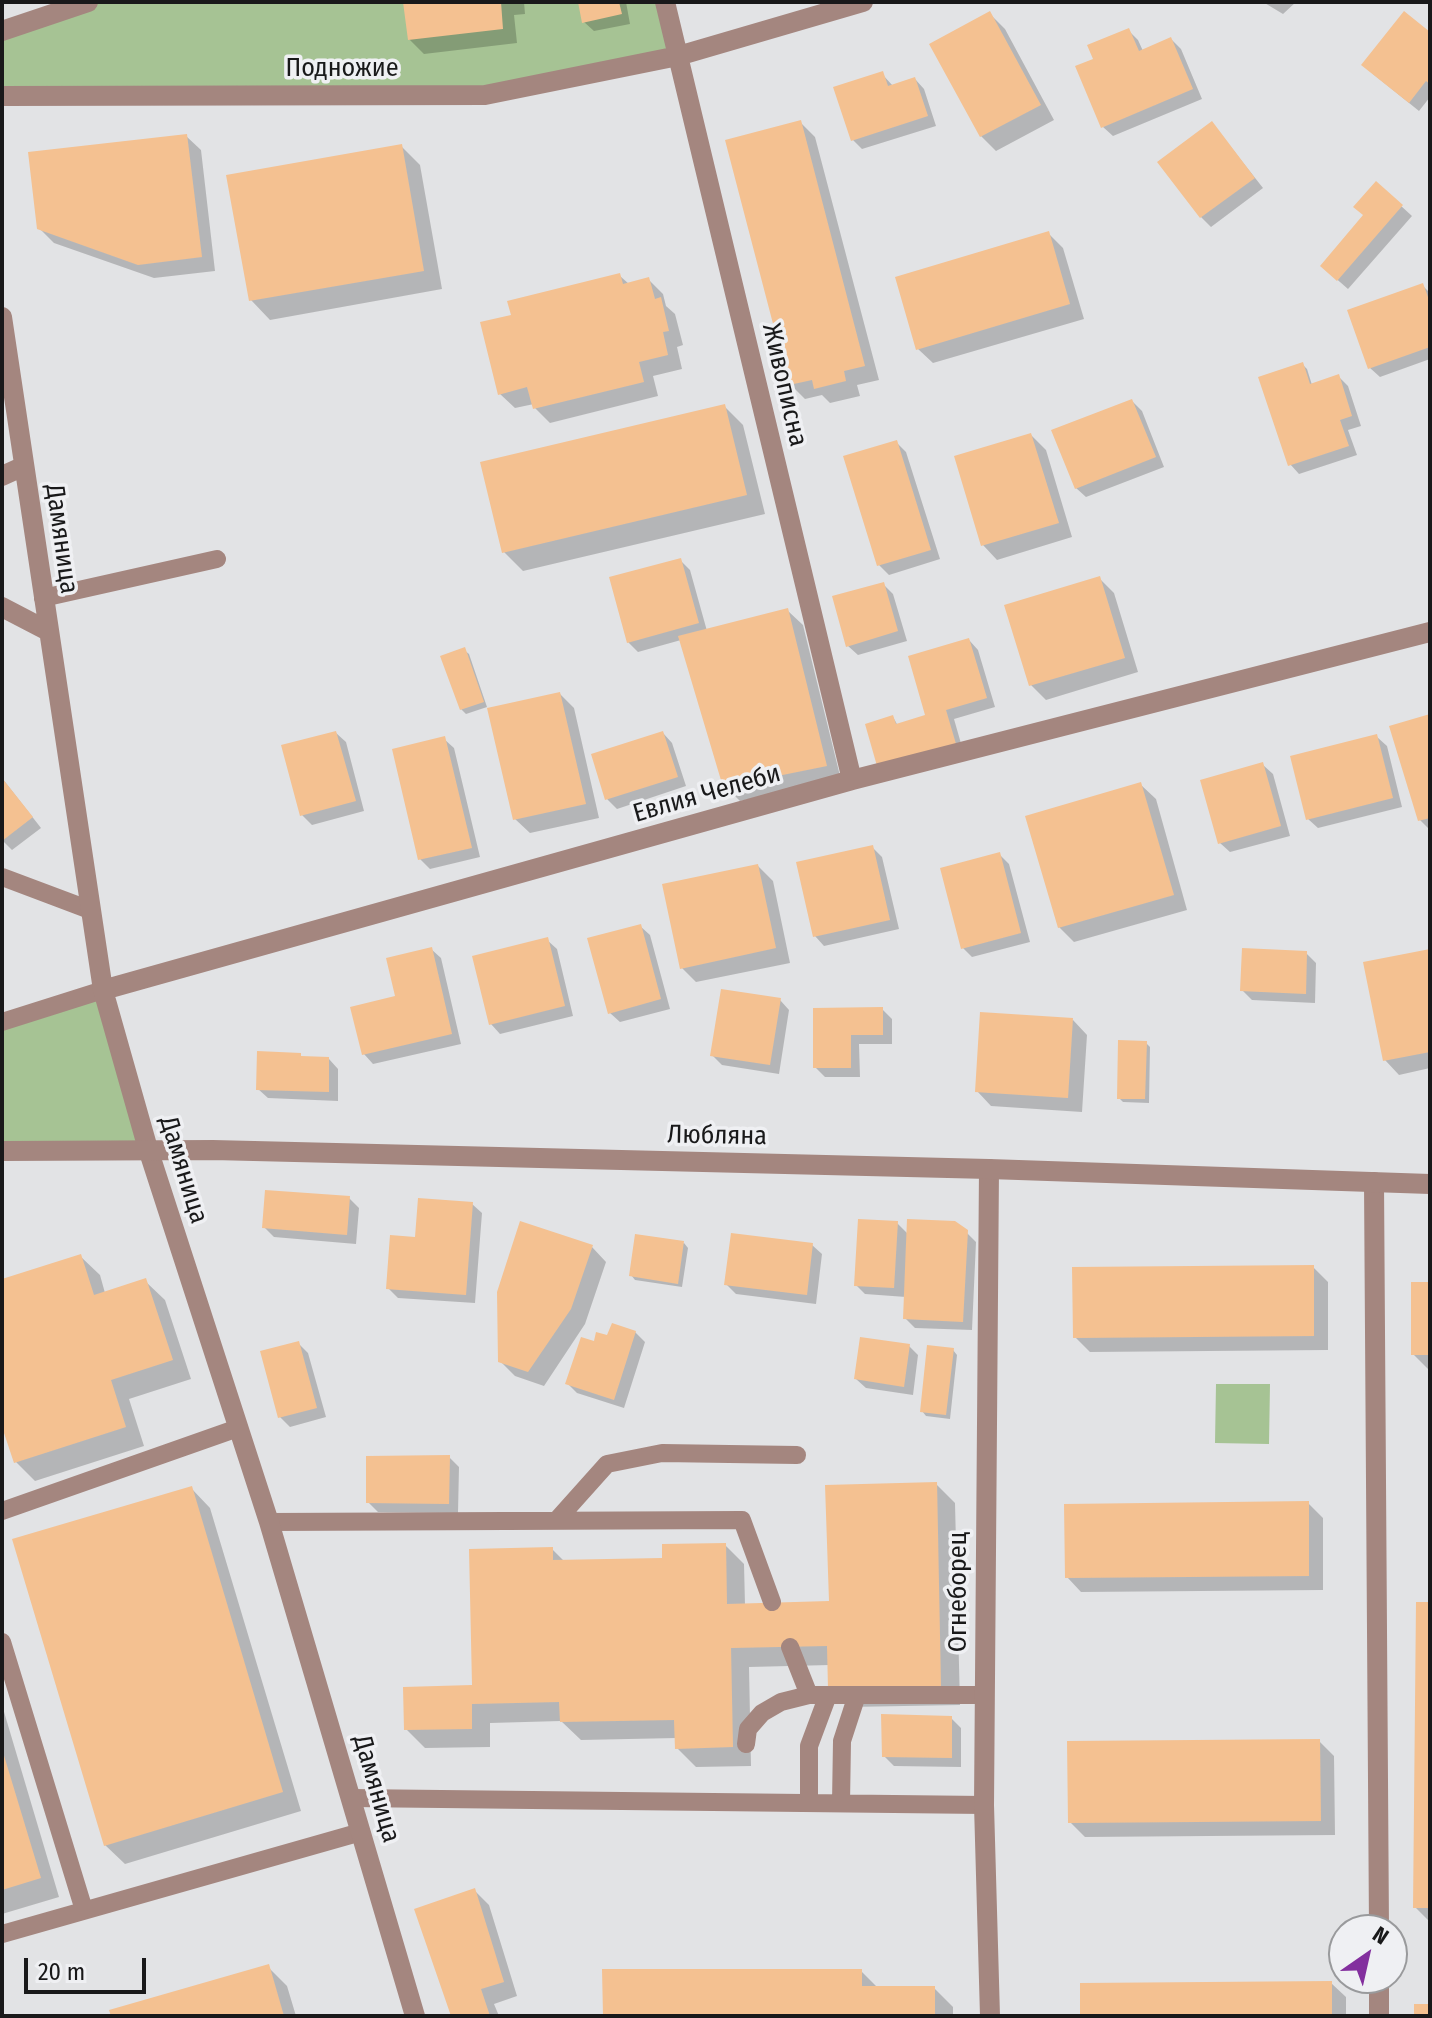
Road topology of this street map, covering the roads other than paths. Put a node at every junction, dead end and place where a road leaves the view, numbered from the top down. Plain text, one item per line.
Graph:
1 (88, 2) edge
2 (665, 2) edge
3 (863, 2) edge
4 (2, 31) edge
5 (678, 56) junction
6 (2, 96) edge
7 (2, 317) edge
8 (24, 466) junction
9 (2, 476) edge
10 (217, 559) dead end
11 (43, 598) junction
12 (2, 607) edge
13 (48, 631) junction
14 (1430, 632) edge
15 (852, 780) junction
16 (2, 877) edge
17 (90, 910) junction
18 (103, 990) junction
19 (2, 1022) edge
20 (148, 1149) junction
21 (2, 1151) edge
22 (989, 1169) junction
23 (1374, 1182) junction
24 (1430, 1184) edge
25 (238, 1428) junction
26 (797, 1455) dead end
27 (2, 1511) edge
28 (556, 1521) junction
29 (269, 1522) junction
30 (772, 1602) dead end
31 (2, 1642) edge
32 (790, 1647) dead end
33 (818, 1695) junction
34 (857, 1695) junction
35 (985, 1695) junction
36 (746, 1744) dead end
37 (351, 1798) junction
38 (809, 1803) junction
39 (841, 1803) junction
40 (984, 1805) junction
41 (361, 1832) junction
42 (84, 1910) junction
43 (1379, 1914) edge
44 (2, 1934) edge
45 (1379, 1994) edge
46 (415, 2016) edge
47 (990, 2016) edge
48 (1379, 2016) edge

1 - 4 street
2 - 5 street, Живописна
3 - 5 street, Подножие
5 - 6 street, Подножие
5 - 15 street, Живописна
7 - 8 street, Дамяница
8 - 9 street
8 - 11 street, Дамяница
10 - 11 lane
11 - 13 street, Дамяница
12 - 13 street
13 - 17 street, Дамяница
14 - 15 street, Евлия Челеби
15 - 18 street, Евлия Челеби
16 - 17 lane
17 - 18 street, Дамяница
18 - 19 lane, Евлия Челеби
18 - 20 street, Дамяница
20 - 21 street, Любляна
20 - 22 street, Любляна
20 - 25 street, Дамяница
22 - 23 street, Любляна
22 - 35 street, Огнеборец
23 - 24 street, Любляна
23 - 43 street
25 - 27 lane
25 - 29 street, Дамяница
26 - 28 lane
28 - 29 lane
28 - 30 lane
29 - 37 street, Дамяница
31 - 42 lane
32 - 33 lane
33 - 34 lane
33 - 36 lane
33 - 38 lane
34 - 35 lane
34 - 39 lane
35 - 40 street, Огнеборец
37 - 38 lane
37 - 41 street, Дамяница
38 - 39 lane
39 - 40 lane
40 - 47 street, Огнеборец
41 - 42 lane
41 - 46 street, Дамяница
42 - 44 lane
45 - 48 street

